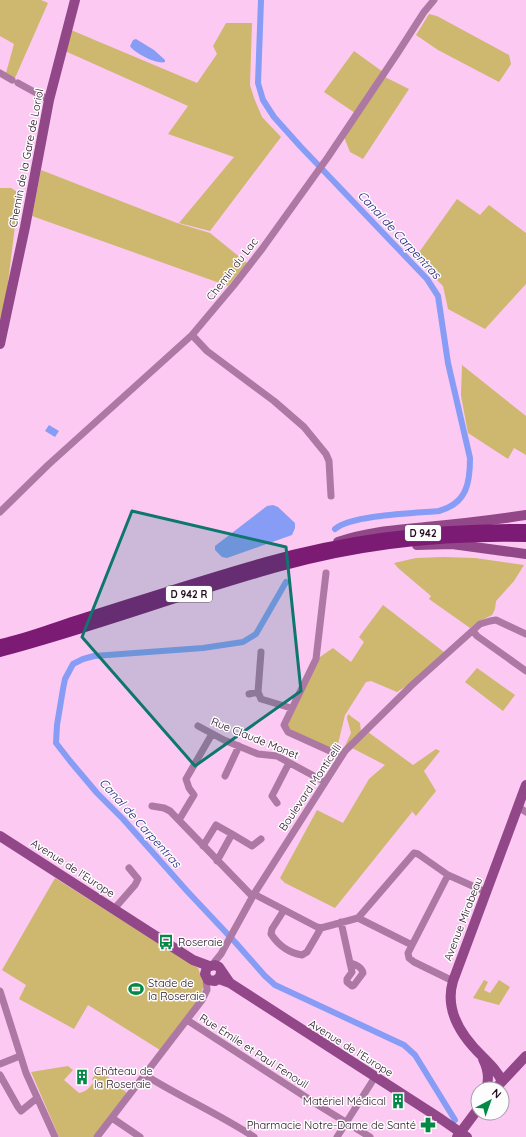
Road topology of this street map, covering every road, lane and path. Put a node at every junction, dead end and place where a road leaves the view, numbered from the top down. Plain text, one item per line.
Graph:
1 (75, 0) edge
2 (434, 0) edge
3 (0, 73) edge
4 (49, 100) junction
5 (192, 335) junction
6 (0, 344) edge
7 (331, 496) dead end
8 (0, 512) edge
9 (526, 515) edge
10 (526, 529) edge
11 (526, 537) edge
12 (381, 546) junction
13 (320, 548) junction
14 (526, 554) edge
15 (326, 572) dead end
16 (472, 630) junction
17 (526, 634) edge
18 (0, 644) edge
19 (0, 652) edge
20 (261, 652) dead end
21 (526, 671) edge
22 (258, 692) junction
23 (249, 694) dead end
24 (291, 708) junction
25 (198, 726) dead end
26 (212, 734) junction
27 (239, 746) junction
28 (341, 756) junction
29 (289, 763) junction
30 (225, 776) dead end
31 (325, 782) junction
32 (526, 785) edge
33 (277, 803) dead end
34 (152, 806) dead end
35 (522, 810) edge
36 (179, 820) junction
37 (232, 834) junction
38 (0, 836) edge
39 (261, 840) dead end
40 (203, 846) junction
41 (217, 861) junction
42 (129, 868) dead end
43 (448, 875) junction
44 (486, 892) junction
45 (253, 895) junction
46 (114, 909) junction
47 (284, 910) junction
48 (358, 918) junction
49 (341, 922) junction
50 (321, 928) junction
51 (412, 945) junction
52 (350, 963) dead end
53 (213, 973) junction
54 (453, 981) junction
55 (0, 991) edge
56 (189, 1022) junction
57 (20, 1056) junction
58 (526, 1056) edge
59 (0, 1064) edge
60 (514, 1068) junction
61 (491, 1070) junction
62 (0, 1075) edge
63 (147, 1076) junction
64 (375, 1077) junction
65 (488, 1081) edge
66 (496, 1081) edge
67 (502, 1081) edge
68 (37, 1098) junction
69 (113, 1119) junction
70 (470, 1121) edge
71 (347, 1122) junction
72 (461, 1135) edge
73 (55, 1137) edge
74 (97, 1137) edge
75 (102, 1137) edge
76 (140, 1137) edge
77 (254, 1137) edge
78 (337, 1137) edge
79 (370, 1137) edge

1 - 4 main road, Chemin de la Gare de Loriol
2 - 5 street, Chemin du Lac
3 - 4 street
4 - 6 main road, Chemin de la Gare de Loriol
5 - 7 street
5 - 8 street, Chemin du Lac
9 - 13 main road
10 - 13 main road, D 942
11 - 12 main road, D 942 R
12 - 14 main road
12 - 19 main road, D 942 R
13 - 18 main road, D 942
15 - 24 street
16 - 17 street, Boulevard Monticelli
16 - 21 street
16 - 28 street, Boulevard Monticelli
20 - 22 street
22 - 23 street
22 - 24 street
24 - 28 street
25 - 26 street, Rue Claude Monet
26 - 27 street, Rue Claude Monet
26 - 36 street
27 - 29 street, Rue Claude Monet
27 - 30 street
28 - 31 street, Boulevard Monticelli
29 - 31 street, Rue Claude Monet
29 - 33 street
31 - 45 street, Boulevard Monticelli
32 - 35 main road, Avenue Mirabeau
34 - 36 street
35 - 44 main road, Avenue Mirabeau
36 - 40 street
37 - 39 street
37 - 40 street
37 - 41 street
38 - 46 main road, Avenue de l'Europe
40 - 41 street
41 - 45 street
42 - 46 street
43 - 44 street
43 - 48 street
43 - 51 street
44 - 54 main road, Avenue Mirabeau
45 - 47 street
45 - 53 street, Boulevard Monticelli
46 - 53 main road, Avenue de l'Europe
47 - 50 street
47 - 50 street
48 - 49 street
48 - 51 street
49 - 50 street
49 - 52 street
51 - 54 street
53 - 56 street, Boulevard Monticelli
53 - 64 main road, Avenue de l'Europe
54 - 61 main road, Avenue Mirabeau
55 - 57 street
56 - 63 street, Boulevard Monticelli
56 - 71 street, Rue Émile et Paul Fenouil
57 - 59 street
57 - 68 street
58 - 60 main road
60 - 61 main road
60 - 67 main road
61 - 65 main road
61 - 66 main road, Avenue Mirabeau
62 - 68 street
63 - 69 street, Boulevard Monticelli
63 - 77 street
64 - 71 street
64 - 72 main road, Avenue de l'Europe
68 - 73 street
69 - 74 street
69 - 75 street
69 - 76 street
70 - 72 main road
71 - 78 street
71 - 79 street, Rue Émile et Paul Fenouil

